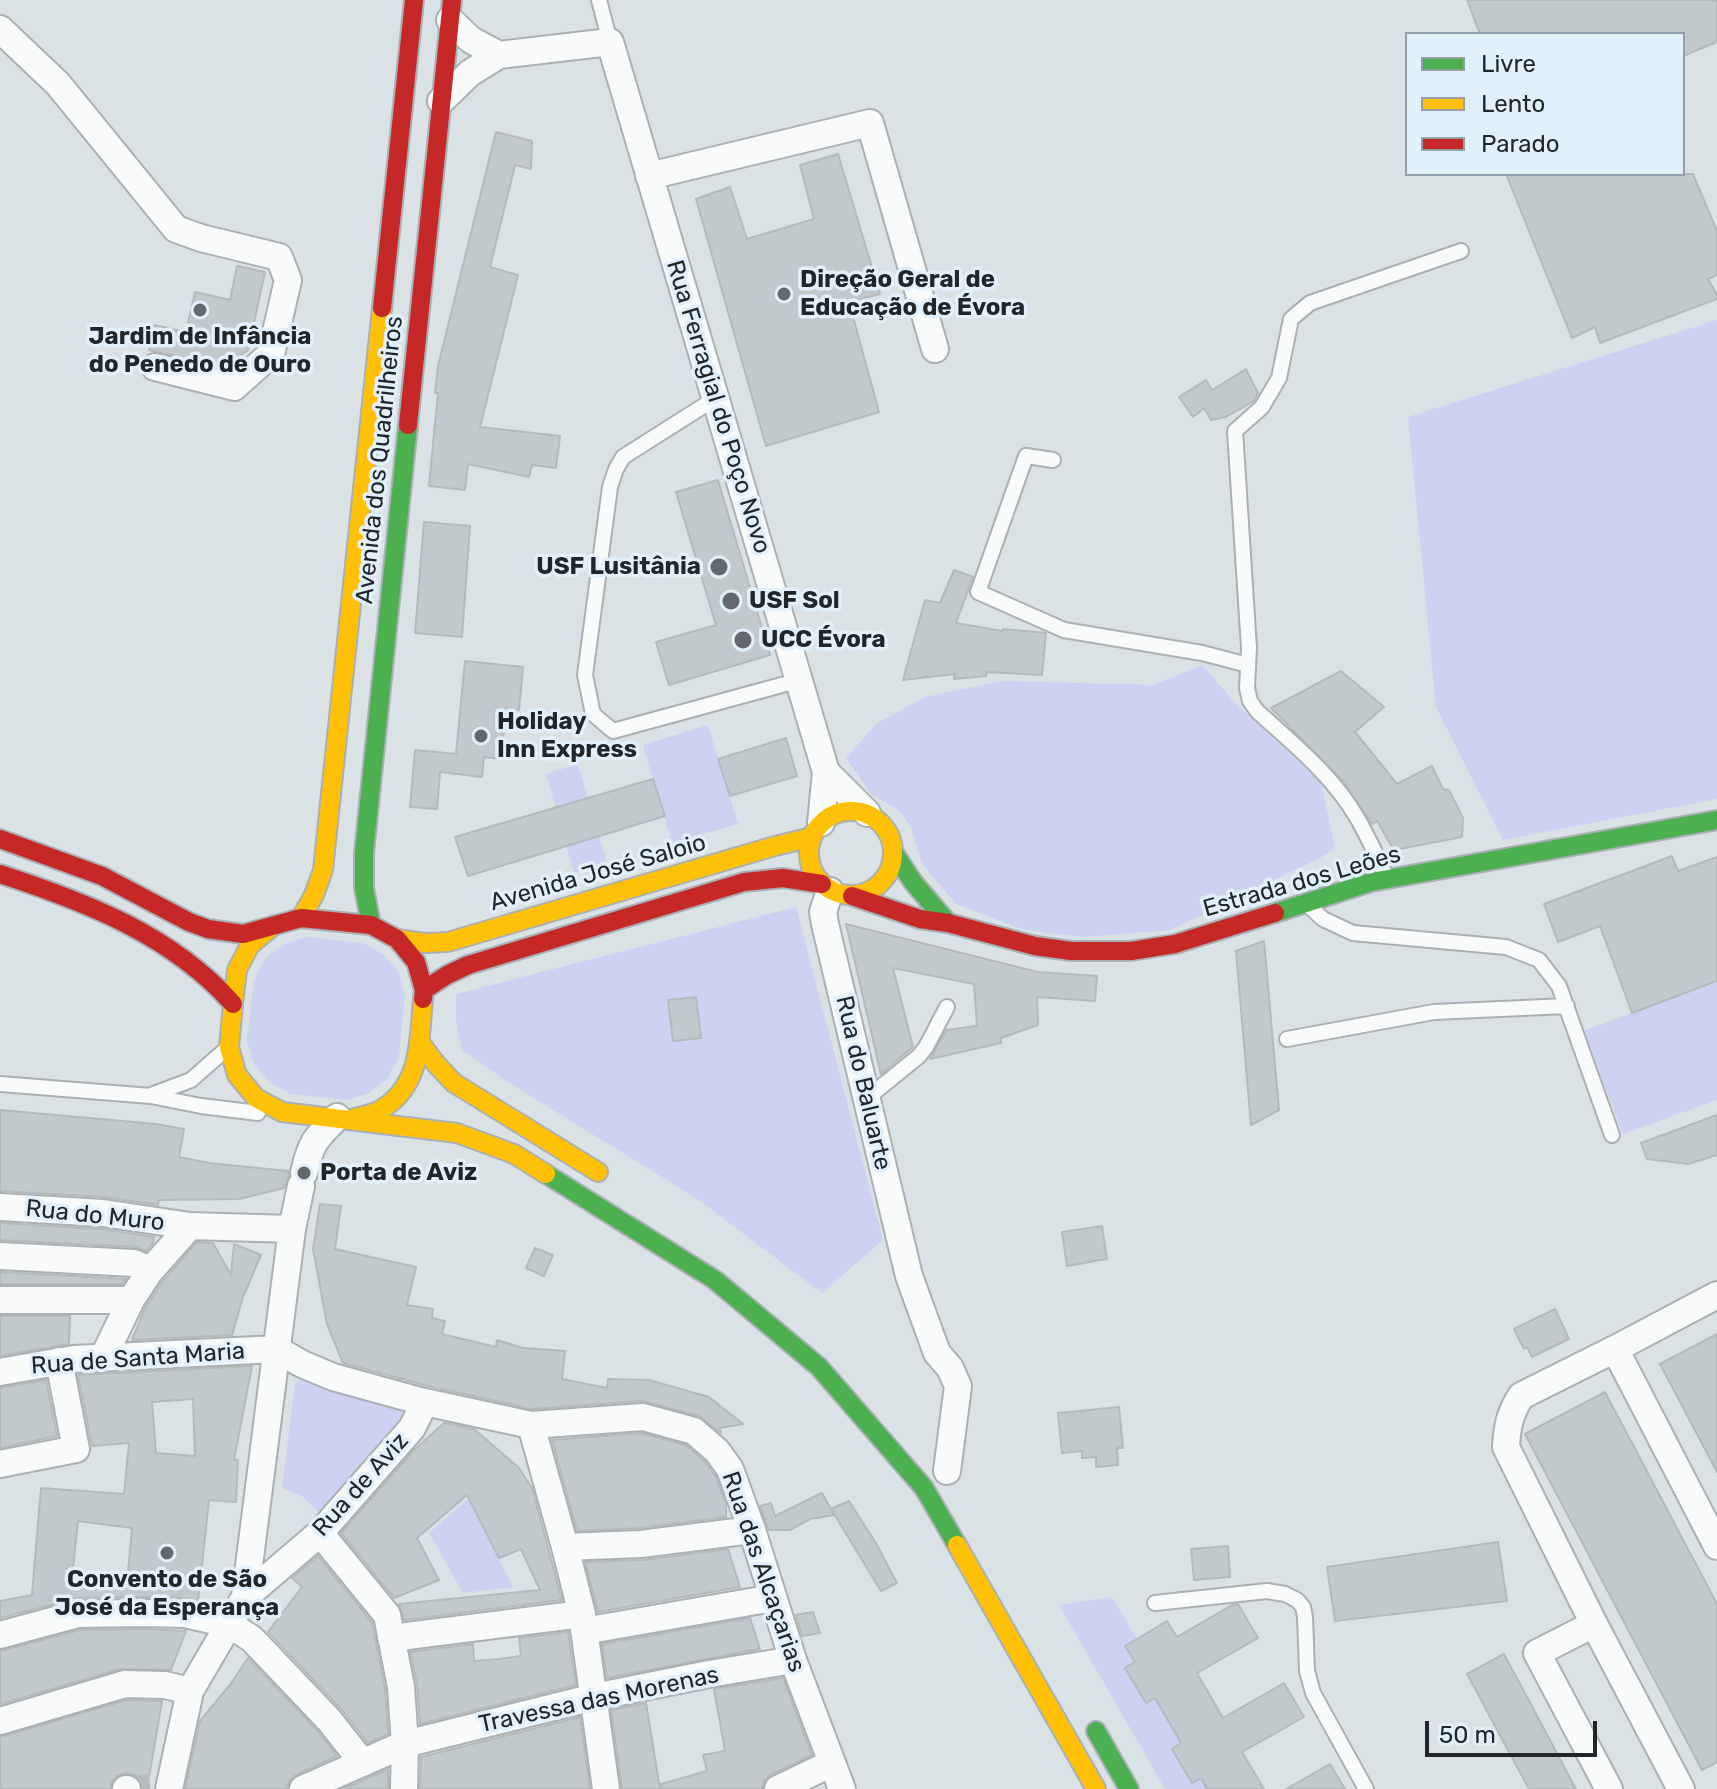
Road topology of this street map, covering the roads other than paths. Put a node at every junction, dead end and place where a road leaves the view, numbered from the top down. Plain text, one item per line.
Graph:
1 (414, 0) edge
2 (599, 0) edge
3 (451, 10) edge
4 (0, 29) edge
5 (610, 42) junction
6 (499, 55) junction
7 (441, 101) junction
8 (649, 176) junction
9 (1461, 251) dead end
10 (935, 349) dead end
11 (155, 367) dead end
12 (716, 398) junction
13 (1053, 460) dead end
14 (1248, 665) junction
15 (800, 680) junction
16 (826, 772) junction
17 (867, 813) junction
18 (1717, 820) edge
19 (816, 830) junction
20 (0, 839) edge
21 (894, 853) junction
22 (0, 874) edge
23 (1388, 879) junction
24 (834, 890) junction
25 (1305, 903) junction
26 (301, 918) junction
27 (948, 923) junction
28 (371, 925) junction
29 (273, 926) junction
30 (397, 939) junction
31 (424, 990) junction
32 (233, 1004) junction
33 (1567, 1006) junction
34 (947, 1007) dead end
35 (1287, 1039) dead end
36 (419, 1041) junction
37 (229, 1047) junction
38 (0, 1084) edge
39 (151, 1096) junction
40 (866, 1099) junction
41 (282, 1112) junction
42 (344, 1118) junction
43 (1612, 1135) dead end
44 (611, 1180) dead end
45 (0, 1207) edge
46 (190, 1226) junction
47 (292, 1229) junction
48 (0, 1256) edge
49 (150, 1271) junction
50 (1717, 1295) edge
51 (0, 1300) edge
52 (131, 1300) junction
53 (276, 1349) junction
54 (1615, 1349) junction
55 (103, 1358) junction
56 (59, 1361) junction
57 (0, 1372) edge
58 (420, 1401) junction
59 (531, 1425) junction
60 (928, 1449) dead end
61 (0, 1464) edge
62 (951, 1478) joint
63 (752, 1530) junction
64 (320, 1533) junction
65 (1717, 1546) edge
66 (565, 1547) junction
67 (245, 1597) junction
68 (773, 1598) junction
69 (1155, 1603) dead end
70 (583, 1622) junction
71 (229, 1624) junction
72 (1594, 1624) junction
73 (0, 1635) edge
74 (391, 1638) junction
75 (793, 1660) junction
76 (190, 1691) junction
77 (594, 1697) junction
78 (1090, 1720) dead end
79 (0, 1721) edge
80 (405, 1744) junction
81 (363, 1763) junction
82 (832, 1763) junction
83 (148, 1788) edge
84 (303, 1789) edge
85 (404, 1789) edge
86 (606, 1789) edge
87 (778, 1789) edge
88 (842, 1789) edge
89 (1096, 1789) edge
90 (1129, 1789) edge
91 (1366, 1789) edge
92 (1609, 1789) edge
93 (1681, 1789) edge

1 - 26 main road, Avenida dos Quadrilheiros
2 - 5 lane
3 - 6 street
3 - 7 main road, Avenida dos Quadrilheiros
4 - 11 street
5 - 6 street
5 - 8 street, Rua Ferragial do Poço Novo
6 - 7 street
7 - 28 main road, Avenida dos Quadrilheiros
8 - 10 street
8 - 12 street, Rua Ferragial do Poço Novo
9 - 14 lane
12 - 15 street, Rua Ferragial do Poço Novo
12 - 15 lane
13 - 14 lane
14 - 23 lane
15 - 16 street, Rua Ferragial do Poço Novo
16 - 17 street
16 - 19 street
17 - 19 main road
17 - 21 main road
18 - 23 main road, Estrada dos Leões
19 - 24 main road
19 - 30 main road, Avenida José Saloio
20 - 29 main road
21 - 24 main road
21 - 27 main road
22 - 32 main road
23 - 25 main road, Estrada dos Leões
24 - 27 main road, Avenida José Saloio
24 - 31 main road, Avenida José Saloio
24 - 40 street, Rua do Baluarte
25 - 27 main road, Estrada dos Leões
25 - 33 lane
26 - 28 main road
26 - 29 main road
28 - 30 main road
29 - 32 main road
30 - 31 main road
31 - 36 main road
32 - 37 main road
33 - 35 lane
33 - 43 lane
34 - 40 lane
36 - 42 main road
36 - 44 main road
37 - 39 lane
37 - 41 main road
38 - 39 lane
39 - 41 lane
40 - 62 street, Rua do Baluarte
41 - 42 main road
42 - 47 street, Rua de Aviz
42 - 89 main road
45 - 46 street, Rua do Muro
46 - 47 street, Rua do Muro
46 - 49 street
47 - 53 street, Rua de Aviz
48 - 49 street
49 - 52 street
50 - 54 street
51 - 52 street
52 - 55 street
53 - 55 street, Rua de Santa Maria
53 - 58 street, Rua de Aviz
53 - 67 street, Rua de Aviz
54 - 65 street
54 - 72 street
55 - 56 street, Rua de Santa Maria
56 - 57 street, Rua de Santa Maria
56 - 61 street
58 - 59 street, Rua das Alcaçarias
58 - 64 street, Rua de Aviz
59 - 63 street, Rua das Alcaçarias
59 - 66 street
60 - 62 main road
63 - 66 street
63 - 68 street, Rua das Alcaçarias
64 - 67 street, Rua de Aviz
64 - 74 street
66 - 70 street
67 - 71 street, Rua de Aviz
68 - 70 street
68 - 75 street, Rua das Alcaçarias
69 - 91 lane
70 - 74 street
70 - 77 street
71 - 73 street
71 - 76 street, Rua de Aviz
71 - 81 street
72 - 92 street
72 - 93 street
74 - 80 street
75 - 77 street, Travessa das Morenas
75 - 82 street, Rua das Alcaçarias
76 - 79 street
76 - 83 street, Rua de Aviz
77 - 80 street, Travessa das Morenas
77 - 86 street
78 - 90 main road
80 - 81 street, Travessa das Morenas
80 - 85 street
81 - 84 street, Travessa das Morenas
82 - 87 street
82 - 88 street, Rua das Alcaçarias

